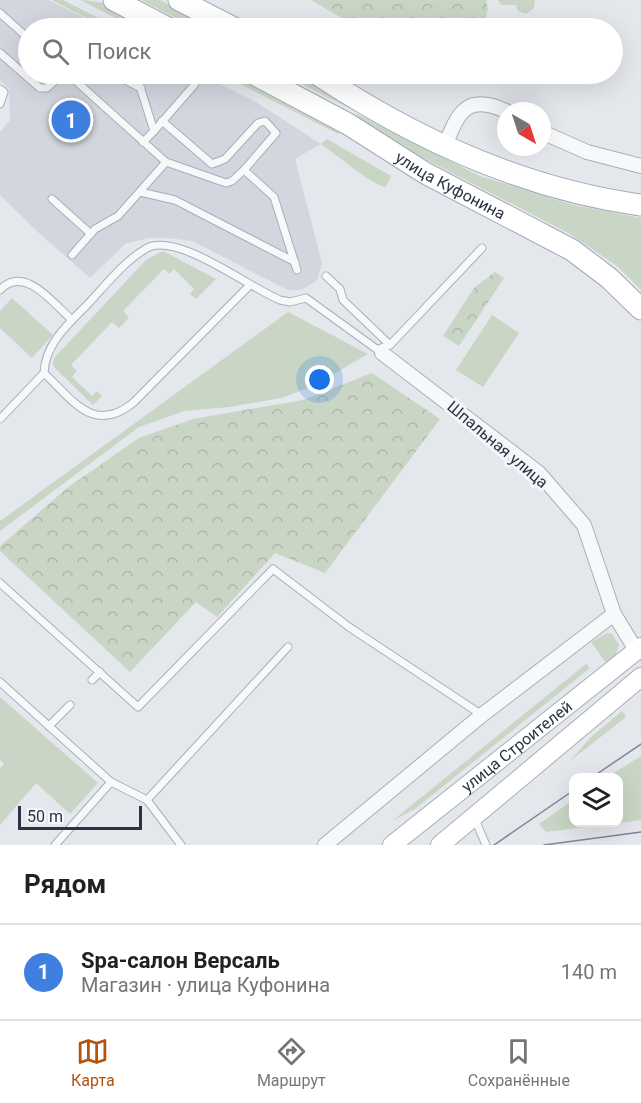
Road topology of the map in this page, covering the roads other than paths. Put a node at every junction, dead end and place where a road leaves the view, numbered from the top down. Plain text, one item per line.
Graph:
1 (114, 0) edge
2 (179, 0) edge
3 (0, 14) edge
4 (144, 18) edge
5 (214, 18) edge
6 (18, 29) edge
7 (0, 53) edge
8 (18, 69) edge
9 (35, 84) edge
10 (51, 84) edge
11 (79, 84) edge
12 (133, 84) edge
13 (140, 84) edge
14 (195, 84) edge
15 (273, 84) edge
16 (332, 84) edge
17 (141, 88) junction
18 (0, 89) edge
19 (0, 104) edge
20 (497, 108) edge
21 (162, 121) junction
22 (154, 131) junction
23 (551, 136) edge
24 (143, 142) junction
25 (445, 146) junction
26 (166, 162) junction
27 (641, 166) edge
28 (244, 170) junction
29 (140, 192) junction
30 (52, 199) dead end
31 (641, 206) edge
32 (91, 234) junction
33 (482, 248) dead end
34 (72, 255) dead end
35 (295, 262) junction
36 (297, 270) dead end
37 (326, 276) dead end
38 (250, 285) junction
39 (0, 290) edge
40 (641, 309) edge
41 (72, 320) junction
42 (383, 349) junction
43 (44, 373) junction
44 (0, 419) edge
45 (0, 583) edge
46 (614, 614) junction
47 (288, 647) dead end
48 (638, 649) edge
49 (100, 672) junction
50 (641, 677) edge
51 (92, 680) dead end
52 (0, 682) edge
53 (70, 705) dead end
54 (482, 716) junction
55 (49, 726) junction
56 (111, 782) junction
57 (147, 800) junction
58 (474, 816) junction
59 (179, 844) edge
60 (55, 845) edge
61 (325, 845) edge
62 (392, 845) edge
63 (440, 845) edge
64 (486, 845) edge

1 - 4 main road
2 - 5 main road
3 - 6 lane
7 - 8 lane
9 - 10 lane
11 - 24 lane
12 - 17 lane
13 - 17 lane
14 - 21 lane
15 - 40 main road, улица Куфонина
16 - 25 main road, улица Куфонина
17 - 22 lane
18 - 19 lane
20 - 25 street
21 - 22 lane
21 - 28 lane
22 - 24 lane
23 - 27 street
24 - 26 lane
25 - 31 main road, улица Куфонина
26 - 28 lane
26 - 29 lane
28 - 35 lane
29 - 32 lane
29 - 35 lane
30 - 32 lane
32 - 34 lane
33 - 42 lane
35 - 36 lane
37 - 42 lane
38 - 41 lane
38 - 42 lane
38 - 43 lane
39 - 41 lane
41 - 43 lane
42 - 46 street, Шпальная улица
43 - 44 lane
45 - 49 lane
46 - 48 street, Шпальная улица
46 - 54 street
47 - 57 lane
48 - 62 main road, улица Строителей
49 - 51 lane
49 - 54 lane
50 - 58 main road, улица Строителей
52 - 55 lane
53 - 55 lane
54 - 61 street
55 - 56 lane
56 - 57 lane
56 - 60 lane
57 - 59 lane
58 - 63 main road, улица Строителей
58 - 64 lane

